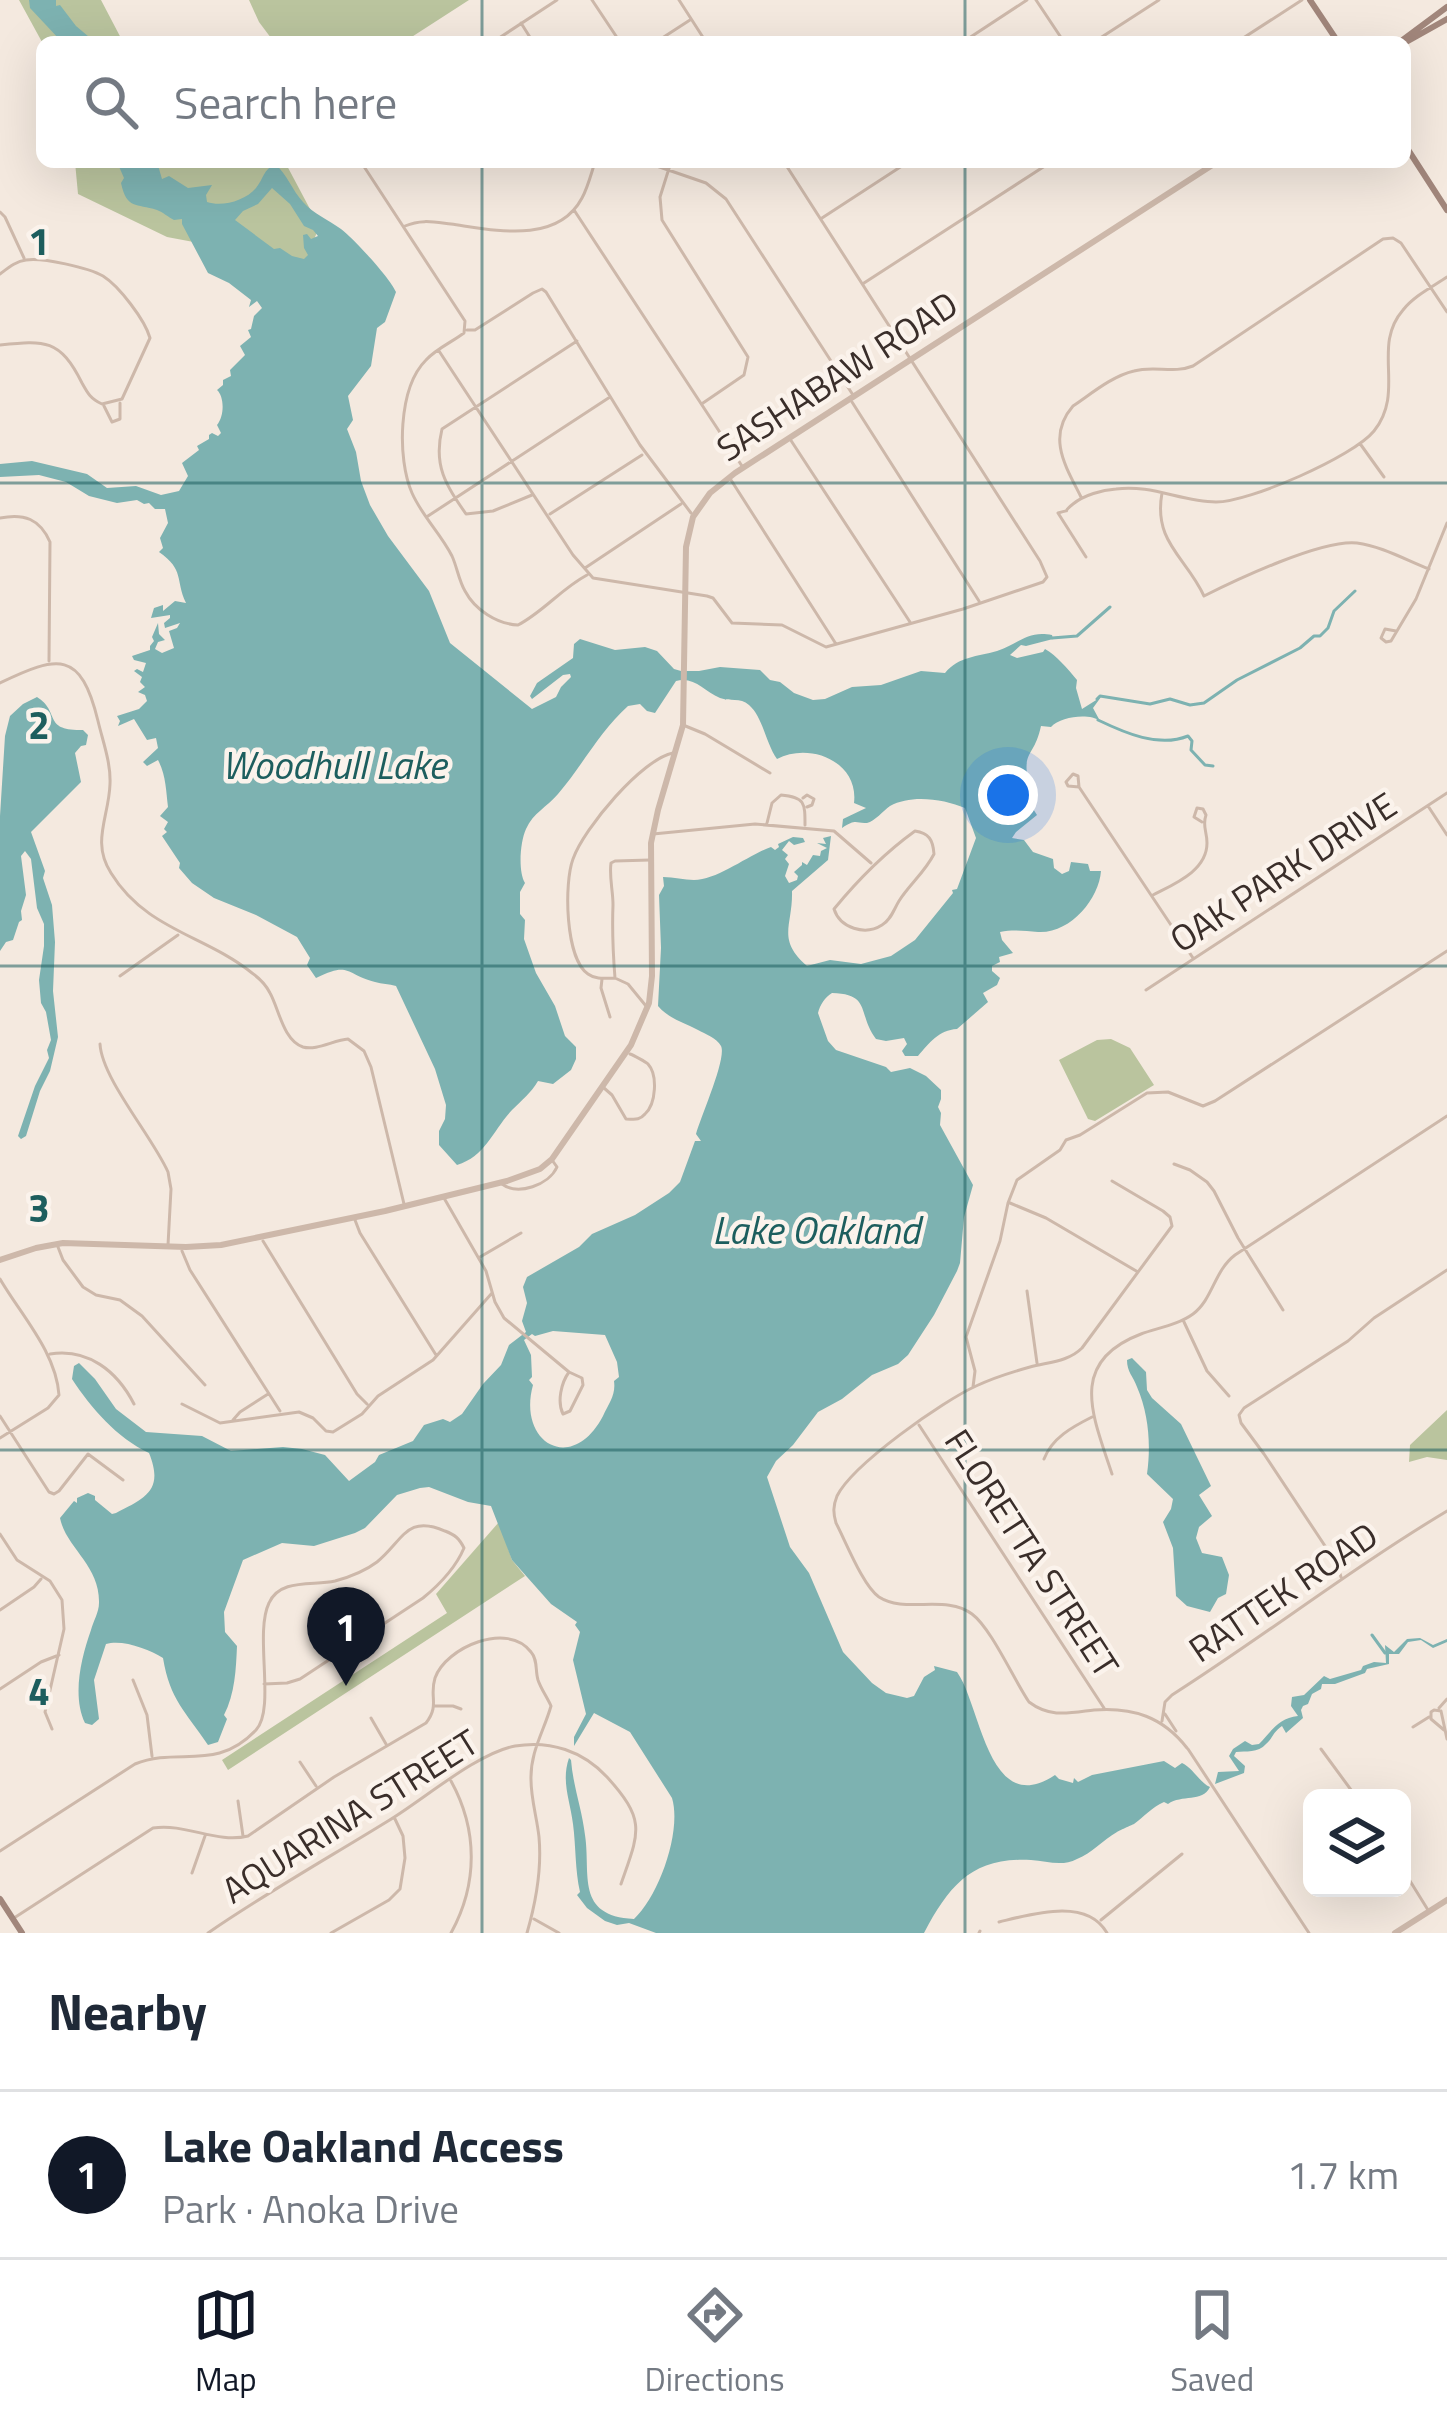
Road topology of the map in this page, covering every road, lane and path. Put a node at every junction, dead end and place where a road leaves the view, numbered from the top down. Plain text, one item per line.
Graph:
1 (557, 0) edge
2 (592, 0) edge
3 (679, 0) edge
4 (1027, 0) edge
5 (1036, 0) edge
6 (1159, 0) edge
7 (1306, 0) edge
8 (1447, 7) edge
9 (692, 19) junction
10 (1447, 20) edge
11 (521, 23) junction
12 (502, 36) edge
13 (529, 36) edge
14 (616, 36) edge
15 (665, 36) edge
16 (702, 36) edge
17 (972, 36) edge
18 (1060, 36) edge
19 (1103, 36) edge
20 (1247, 36) edge
21 (1333, 36) edge
22 (1411, 36) edge
23 (1411, 38) edge
24 (1411, 155) edge
25 (366, 168) edge
26 (594, 168) edge
27 (662, 168) edge
28 (788, 168) edge
29 (899, 168) edge
30 (1042, 168) edge
31 (1208, 168) edge
32 (668, 170) junction
33 (574, 210) junction
34 (1447, 210) edge
35 (0, 212) edge
36 (820, 219) junction
37 (404, 227) junction
38 (25, 260) junction
39 (0, 274) edge
40 (1447, 277) edge
41 (863, 284) junction
42 (1431, 288) junction
43 (1447, 312) edge
44 (466, 330) junction
45 (577, 341) junction
46 (0, 345) edge
47 (440, 351) junction
48 (912, 359) junction
49 (610, 397) junction
50 (852, 398) junction
51 (120, 401) junction
52 (104, 404) junction
53 (702, 404) junction
54 (477, 405) junction
55 (790, 438) junction
56 (1360, 444) junction
57 (645, 453) junction
58 (513, 461) junction
59 (743, 468) junction
60 (729, 477) junction
61 (1384, 477) dead end
62 (1162, 491) junction
63 (534, 494) junction
64 (455, 498) junction
65 (1082, 499) junction
66 (681, 504) junction
67 (548, 515) junction
68 (694, 515) junction
69 (426, 517) junction
70 (0, 518) edge
71 (1447, 524) edge
72 (1086, 556) dead end
73 (584, 569) junction
74 (1429, 569) junction
75 (588, 574) junction
76 (685, 593) junction
77 (980, 603) junction
78 (910, 623) junction
79 (1396, 631) dead end
80 (837, 645) junction
81 (49, 663) junction
82 (0, 683) edge
83 (683, 725) junction
84 (676, 754) junction
85 (770, 773) dead end
86 (1079, 787) dead end
87 (1447, 793) edge
88 (801, 800) junction
89 (1428, 806) junction
90 (805, 807) junction
91 (1202, 822) dead end
92 (767, 825) junction
93 (805, 828) junction
94 (652, 835) junction
95 (1447, 835) edge
96 (650, 860) junction
97 (872, 864) junction
98 (1151, 896) junction
99 (179, 933) junction
100 (1447, 951) edge
101 (1194, 959) junction
102 (121, 976) dead end
103 (602, 978) junction
104 (615, 978) junction
105 (1146, 990) dead end
106 (647, 1007) junction
107 (610, 1017) dead end
108 (100, 1044) dead end
109 (626, 1052) junction
110 (602, 1087) junction
111 (1447, 1116) edge
112 (552, 1159) junction
113 (1174, 1164) dead end
114 (1112, 1181) dead end
115 (501, 1182) junction
116 (443, 1197) junction
117 (1008, 1203) junction
118 (405, 1206) junction
119 (354, 1217) junction
120 (521, 1233) dead end
121 (262, 1237) junction
122 (58, 1244) junction
123 (168, 1246) junction
124 (182, 1247) junction
125 (1244, 1248) junction
126 (479, 1258) junction
127 (0, 1260) edge
128 (1447, 1270) edge
129 (1138, 1272) junction
130 (0, 1279) edge
131 (1027, 1291) dead end
132 (492, 1293) junction
133 (1283, 1310) dead end
134 (1183, 1320) junction
135 (48, 1354) junction
136 (437, 1357) junction
137 (1037, 1365) junction
138 (569, 1372) junction
139 (205, 1384) dead end
140 (973, 1387) junction
141 (269, 1394) junction
142 (1228, 1396) dead end
143 (134, 1404) dead end
144 (182, 1404) dead end
145 (369, 1405) junction
146 (281, 1413) junction
147 (0, 1416) edge
148 (1093, 1417) junction
149 (232, 1421) junction
150 (918, 1424) junction
151 (10, 1432) junction
152 (0, 1438) edge
153 (1044, 1459) dead end
154 (1112, 1474) dead end
155 (123, 1480) dead end
156 (1447, 1511) edge
157 (0, 1534) edge
158 (42, 1577) junction
159 (1341, 1577) junction
160 (0, 1610) edge
161 (59, 1654) junction
162 (133, 1680) dead end
163 (264, 1684) junction
164 (0, 1689) edge
165 (1447, 1699) edge
166 (435, 1706) junction
167 (461, 1709) dead end
168 (1438, 1709) junction
169 (1104, 1710) junction
170 (1163, 1711) junction
171 (1431, 1716) junction
172 (371, 1718) dead end
173 (1162, 1722) junction
174 (1413, 1727) dead end
175 (52, 1729) dead end
176 (1444, 1730) edge
177 (1447, 1738) edge
178 (535, 1744) junction
179 (386, 1746) junction
180 (1187, 1748) junction
181 (1321, 1749) dead end
182 (152, 1758) junction
183 (300, 1762) dead end
184 (451, 1780) junction
185 (317, 1787) junction
186 (1350, 1789) edge
187 (238, 1801) dead end
188 (394, 1817) junction
189 (206, 1833) junction
190 (244, 1838) junction
191 (0, 1851) edge
192 (1182, 1854) dead end
193 (191, 1874) dead end
194 (1411, 1882) edge
195 (621, 1884) dead end
196 (0, 1899) edge
197 (1447, 1900) edge
198 (1429, 1911) junction
199 (531, 1917) junction
200 (13, 1919) junction
201 (1100, 1921) junction
202 (999, 1922) dead end
203 (22, 1933) edge
204 (208, 1933) edge
205 (331, 1933) edge
206 (451, 1933) edge
207 (526, 1933) edge
208 (559, 1933) edge
209 (1107, 1933) edge
210 (1309, 1933) edge
211 (1395, 1933) edge

1 - 11 street
2 - 14 street
3 - 9 street
4 - 17 street
5 - 18 street
6 - 19 street
7 - 20 street
7 - 21 main road
8 - 22 main road
9 - 15 street
9 - 16 street
10 - 23 main road
11 - 12 street
11 - 13 street
24 - 34 main road
25 - 37 street
26 - 33 street
27 - 32 street
28 - 36 street
29 - 36 street
30 - 41 street
31 - 48 street, SASHABAW ROAD
32 - 50 street
32 - 53 street
33 - 37 street
33 - 53 street
35 - 38 street
36 - 41 street
37 - 44 street
38 - 39 street
38 - 51 street
40 - 42 street
41 - 48 street
42 - 43 street
42 - 56 street
42 - 65 street
44 - 45 street
44 - 47 street
45 - 49 street
45 - 54 street
46 - 52 street
47 - 54 street
47 - 69 street
48 - 50 street, SASHABAW ROAD
48 - 77 street
49 - 57 street
49 - 58 street
50 - 55 street, SASHABAW ROAD
50 - 77 street
51 - 52 street
51 - 52 street
53 - 59 street
54 - 58 street
54 - 64 street
55 - 59 street, SASHABAW ROAD
55 - 78 street
56 - 61 street
56 - 62 street
57 - 66 street
57 - 67 street
58 - 63 street
58 - 64 street
59 - 60 street, SASHABAW ROAD
60 - 68 street, SASHABAW ROAD
60 - 80 street
62 - 65 street
62 - 74 street
63 - 64 street
63 - 67 street
64 - 69 street
65 - 72 street
66 - 68 street
66 - 73 street
67 - 73 street
68 - 76 street
69 - 75 street
70 - 81 street
71 - 74 street
73 - 75 street
74 - 79 street
75 - 76 street
76 - 80 street
76 - 83 street
77 - 78 street
78 - 80 street
81 - 82 street
81 - 99 street
83 - 84 street
83 - 85 street
84 - 94 street
84 - 103 street
86 - 98 street
87 - 89 street, OAK PARK DRIVE
88 - 90 street
88 - 90 street
88 - 92 street
89 - 95 street
89 - 101 street, OAK PARK DRIVE
90 - 93 street
91 - 98 street
92 - 93 street
92 - 94 street
93 - 97 street
94 - 96 street
96 - 104 street
96 - 106 street
97 - 97 street
98 - 101 street
99 - 102 street
99 - 118 street
100 - 117 street
101 - 105 street, OAK PARK DRIVE
103 - 104 street
103 - 107 street
104 - 106 street
106 - 109 street
108 - 123 street
109 - 110 street
109 - 110 street
110 - 112 street
111 - 125 street
112 - 115 street
112 - 115 street
113 - 125 street
114 - 129 street
115 - 116 street
116 - 118 street
116 - 126 street
117 - 129 street
117 - 140 street
118 - 119 street
119 - 121 street
119 - 136 street
120 - 126 street
121 - 124 street
121 - 145 street
122 - 123 street
122 - 127 street
122 - 139 street
123 - 124 street
124 - 141 street
125 - 133 street
125 - 134 street
126 - 132 street
128 - 159 street
129 - 137 street
130 - 135 street
131 - 137 street
132 - 136 street
132 - 138 street
134 - 142 street
134 - 148 street
135 - 143 street
135 - 151 street
136 - 145 street
137 - 140 street
138 - 138 street
140 - 150 street
141 - 146 street
141 - 149 street
144 - 149 street
145 - 146 street
146 - 149 street
147 - 151 street
148 - 153 street
148 - 154 street
150 - 169 street, FLORETTA STREET
150 - 169 street
151 - 152 street
151 - 155 street
156 - 159 street, RATTEK ROAD
157 - 158 street
158 - 160 street
158 - 161 street
159 - 170 street, RATTEK ROAD
161 - 164 street
161 - 175 street
162 - 182 street
163 - 163 street
163 - 182 street
165 - 168 street
166 - 167 street
166 - 178 street
166 - 179 street
168 - 171 street
168 - 176 street
169 - 173 street
170 - 173 street
170 - 180 street
171 - 174 street
171 - 176 street
172 - 179 street
173 - 180 street
176 - 177 street
178 - 184 street, AQUARINA STREET
178 - 195 street, AQUARINA STREET
178 - 199 street
179 - 185 street
180 - 210 street
181 - 186 street
182 - 191 street
183 - 185 street
184 - 188 street, AQUARINA STREET
184 - 206 street
185 - 190 street
187 - 190 street
188 - 204 street, AQUARINA STREET
188 - 205 street
189 - 190 street
189 - 193 street
189 - 200 street
192 - 201 street
194 - 198 street
196 - 200 main road
197 - 198 street
198 - 211 street
199 - 207 street
199 - 208 street
200 - 203 main road
201 - 202 street
201 - 209 street

